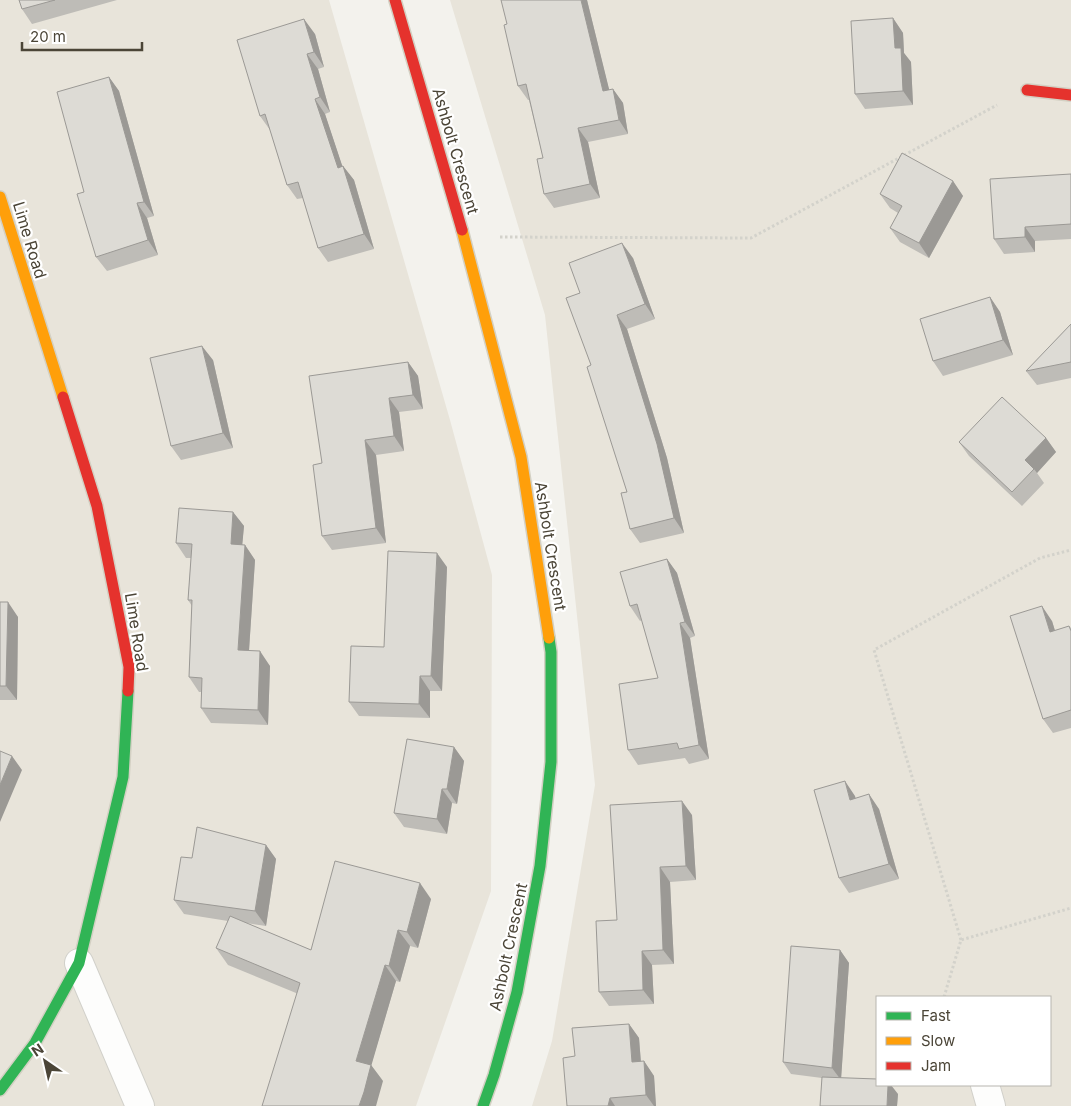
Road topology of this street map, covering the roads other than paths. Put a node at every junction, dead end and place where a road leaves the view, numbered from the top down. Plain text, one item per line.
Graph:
1 (395, 0) edge
2 (1027, 90) road end
3 (1071, 95) edge
4 (0, 197) edge
5 (79, 964) junction
6 (985, 1086) edge
7 (0, 1090) edge
8 (140, 1106) edge
9 (483, 1106) edge
10 (991, 1106) edge

1 - 9 street, Ashbolt Crescent
2 - 3 street
4 - 5 street, Lime Road
5 - 7 street, Lime Road
5 - 8 street
6 - 10 street

